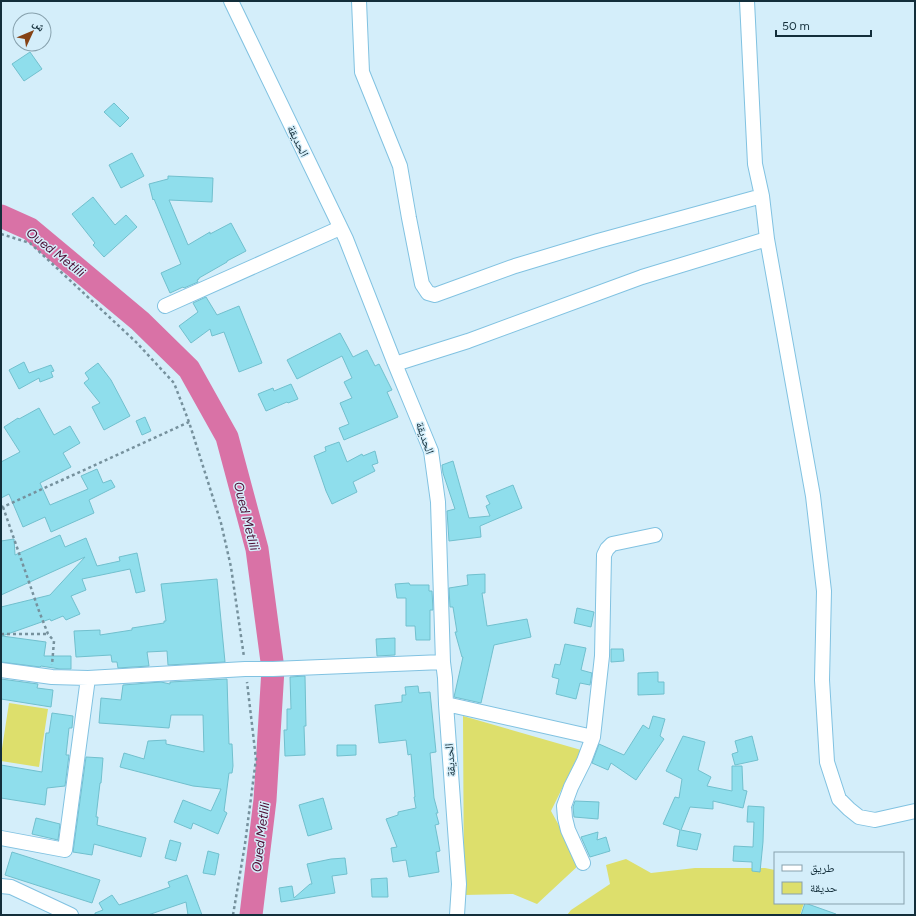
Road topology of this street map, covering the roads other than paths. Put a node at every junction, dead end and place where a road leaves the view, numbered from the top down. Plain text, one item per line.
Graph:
1 (231, 1) edge
2 (359, 1) edge
3 (747, 1) edge
4 (762, 196) junction
5 (340, 228) junction
6 (767, 239) junction
7 (166, 306) dead end
8 (395, 364) junction
9 (655, 535) dead end
10 (443, 662) junction
11 (1, 670) edge
12 (88, 678) junction
13 (446, 704) junction
14 (593, 737) junction
15 (915, 811) edge
16 (1, 838) edge
17 (583, 863) dead end
18 (1, 886) edge
19 (71, 915) edge
20 (457, 915) edge

1 - 5 street, الحديقة
2 - 4 street
3 - 4 street
4 - 6 street
5 - 7 street
5 - 8 street, الحديقة
6 - 8 street
6 - 15 street
8 - 10 street, الحديقة
9 - 14 street
10 - 12 street
10 - 13 street, الحديقة
11 - 12 street
12 - 16 street
13 - 14 street
13 - 20 street, الحديقة
14 - 17 street
18 - 19 street

